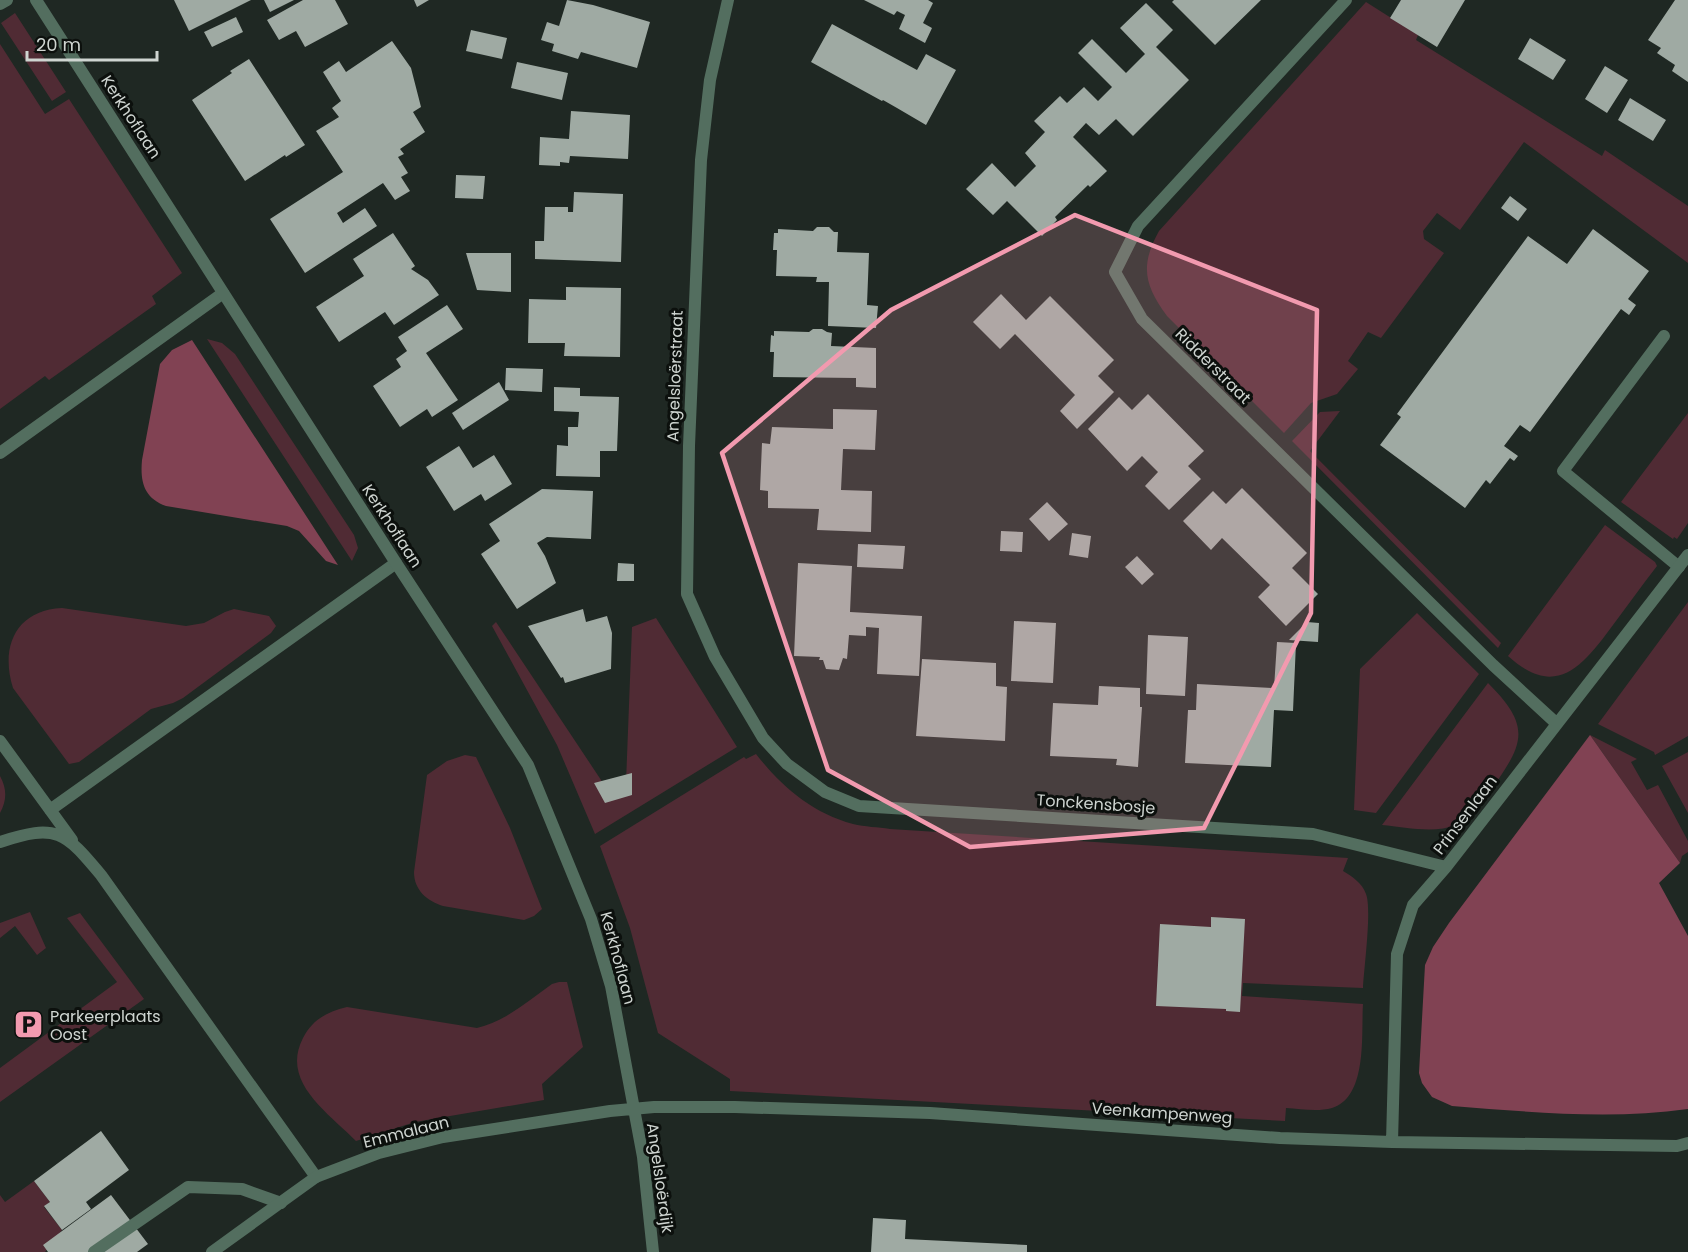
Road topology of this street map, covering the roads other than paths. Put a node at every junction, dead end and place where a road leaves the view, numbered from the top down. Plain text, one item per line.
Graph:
1 (7, 0) edge
2 (36, 0) edge
3 (728, 0) edge
4 (1346, 0) edge
5 (0, 4) edge
6 (223, 293) junction
7 (1664, 336) dead end
8 (0, 453) edge
9 (1688, 555) edge
10 (396, 563) junction
11 (1679, 567) junction
12 (1556, 723) junction
13 (763, 738) joint
14 (0, 741) edge
15 (50, 810) junction
16 (0, 842) edge
17 (75, 844) junction
18 (1446, 867) junction
19 (634, 1108) junction
20 (1392, 1142) junction
21 (1688, 1143) edge
22 (316, 1177) junction
23 (281, 1203) junction
24 (94, 1252) edge
25 (212, 1252) edge
26 (653, 1252) edge

1 - 5 street
2 - 6 street, Kerkhoflaan
3 - 13 street, Angelsloërstraat
4 - 12 street, Ridderstraat
6 - 8 street
6 - 10 street, Kerkhoflaan
7 - 11 street
9 - 11 street, Prinsenlaan
10 - 15 street
10 - 19 street, Kerkhoflaan
11 - 12 street, Prinsenlaan
12 - 18 street, Prinsenlaan
13 - 18 street, Tonckensbosje
14 - 15 street
15 - 17 street
16 - 17 street
17 - 22 street
18 - 20 street, Prinsenlaan
19 - 20 street, Veenkampenweg
19 - 22 street, Emmalaan
19 - 26 street, Angelsloërdijk
20 - 21 street, Veenkampenweg
22 - 23 street, Emmalaan
23 - 24 street
23 - 25 street, Emmalaan

